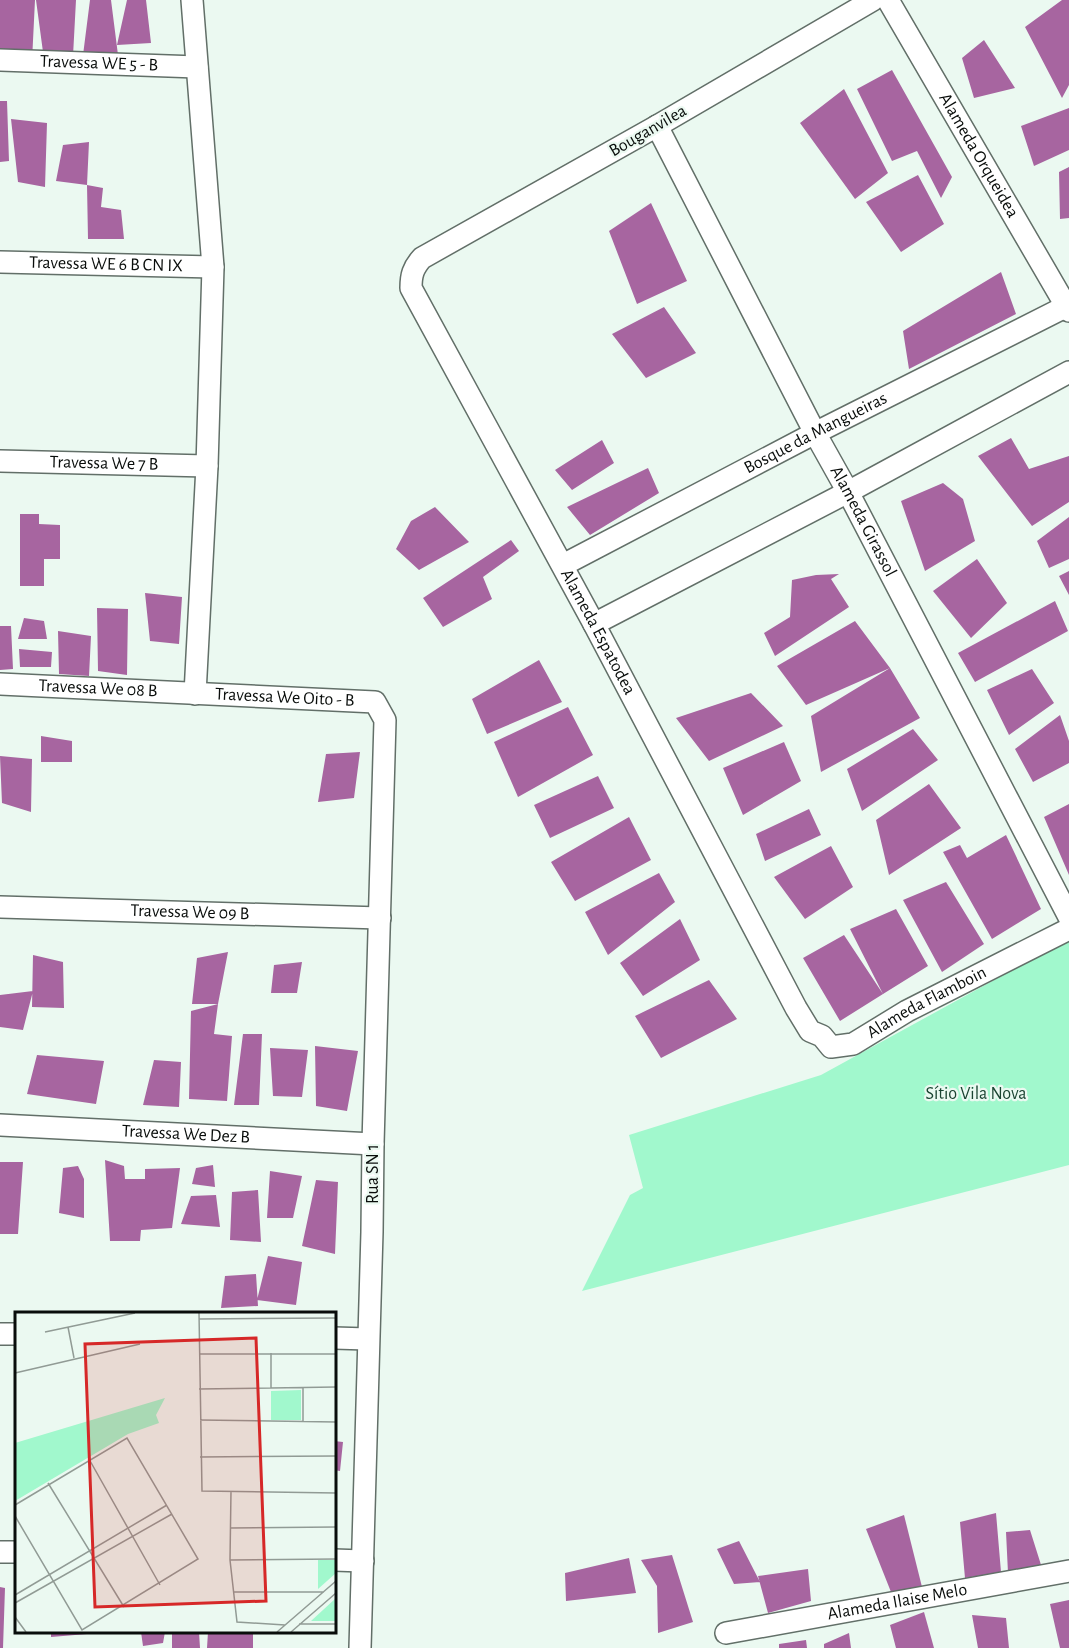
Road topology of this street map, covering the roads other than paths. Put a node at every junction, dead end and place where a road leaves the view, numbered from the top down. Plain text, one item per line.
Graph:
1 (192, 0) edge
2 (873, 0) edge
3 (888, 0) edge
4 (0, 60) edge
5 (196, 67) junction
6 (657, 126) junction
7 (422, 258) joint
8 (0, 262) edge
9 (213, 267) junction
10 (1068, 308) edge
11 (1069, 372) edge
12 (815, 432) junction
13 (0, 461) edge
14 (207, 466) junction
15 (848, 492) junction
16 (563, 565) junction
17 (594, 624) junction
18 (0, 684) edge
19 (195, 694) junction
20 (375, 702) joint
21 (0, 907) edge
22 (1069, 917) edge
23 (380, 918) junction
24 (1069, 929) edge
25 (796, 1008) joint
26 (0, 1125) edge
27 (373, 1144) junction
28 (336, 1338) edge
29 (368, 1339) junction
30 (336, 1560) edge
31 (363, 1561) junction
32 (1069, 1571) edge
33 (726, 1633) dead end
34 (360, 1648) edge

1 - 5 street
2 - 6 street, Bouganvilea
3 - 10 street, Alameda Orqueidea
4 - 5 street, Travessa WE 5 - B
5 - 9 street
6 - 7 street, Bouganvilea
6 - 12 street, Alameda Girassol
7 - 16 street, Alameda Espatodea
8 - 9 street, Travessa WE 6 B CN IX
9 - 14 street
10 - 12 street, Bosque da Mangueiras
11 - 15 street
12 - 15 street, Alameda Girassol
12 - 16 street, Bosque da Mangueiras
13 - 14 street, Travessa We 7 B
14 - 19 street
15 - 17 street
15 - 22 street, Alameda Girassol
16 - 17 street, Alameda Espatodea
17 - 25 street, Alameda Espatodea
18 - 19 street, Travessa We 08 B
19 - 20 street, Travessa We Oito - B
20 - 23 street, Rua SN 1
21 - 23 street, Travessa We 09 B
23 - 27 street, Rua SN 1
24 - 25 street, Alameda Flamboin
26 - 27 street, Travessa We Dez B
27 - 29 street, Rua SN 1
28 - 29 street
29 - 31 street, Rua SN 1
30 - 31 street
31 - 34 street, Rua SN 1
32 - 33 street, Alameda Ilaise Melo

